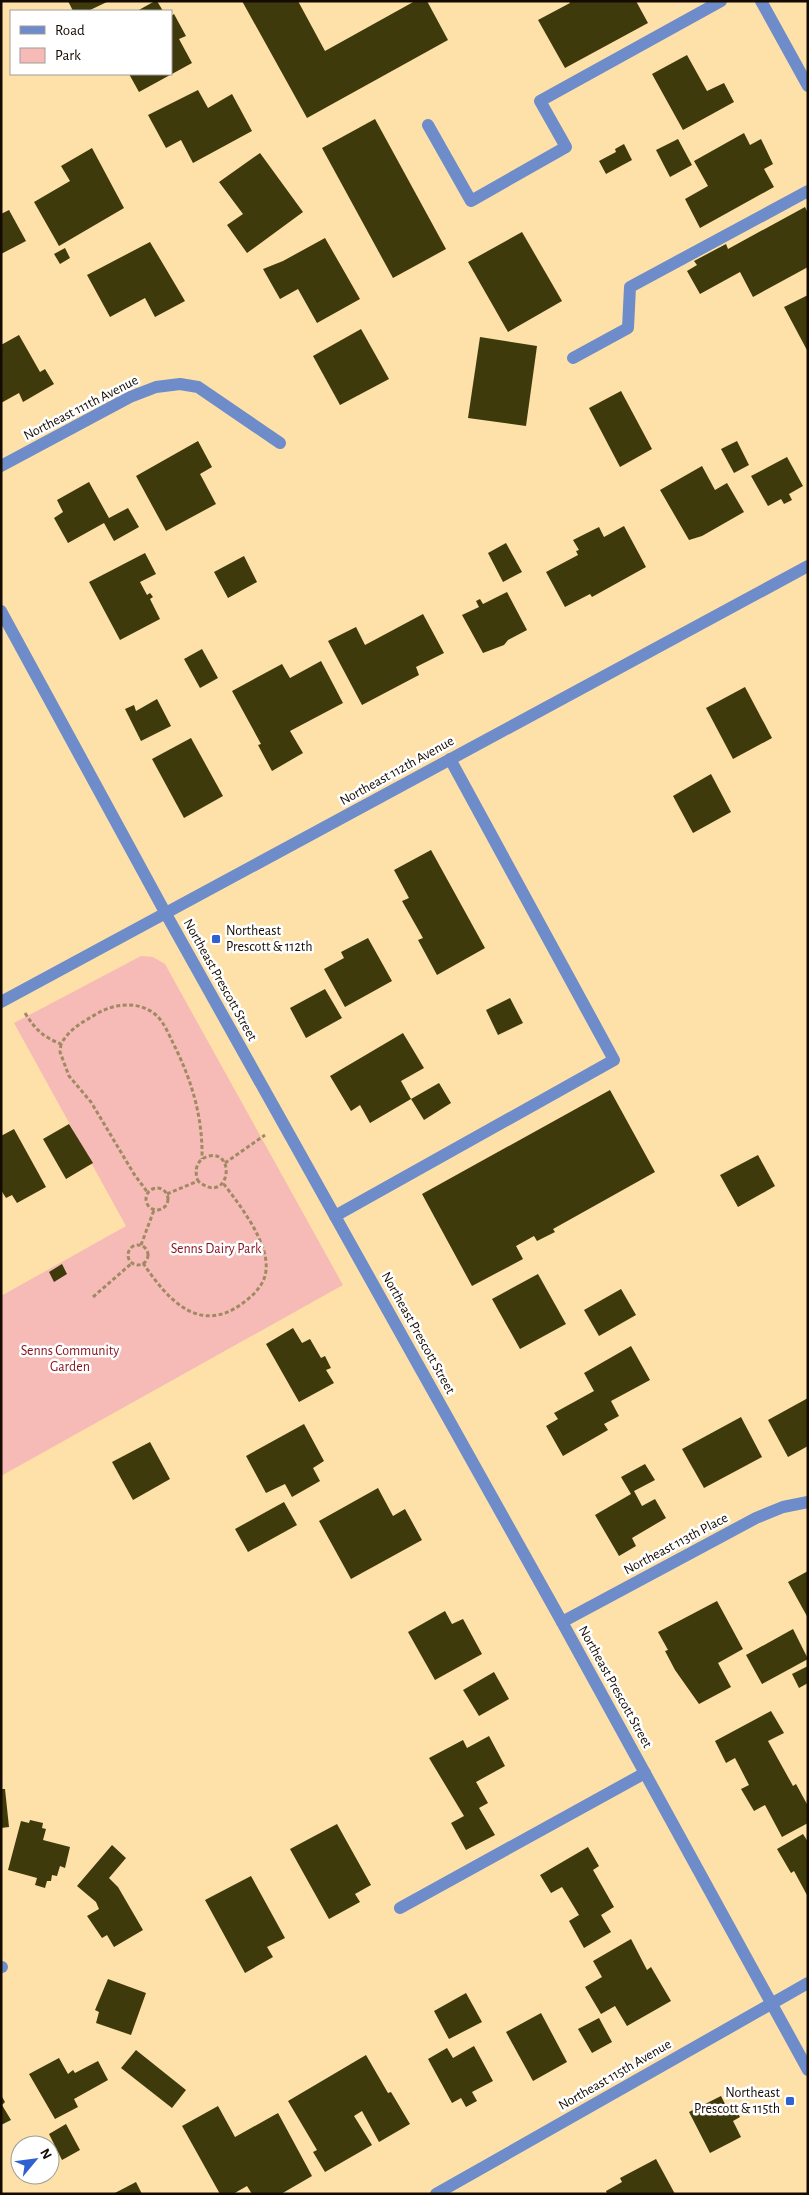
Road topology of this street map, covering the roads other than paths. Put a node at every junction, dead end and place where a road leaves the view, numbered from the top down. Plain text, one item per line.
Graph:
1 (721, 1) edge
2 (761, 1) edge
3 (802, 64) edge
4 (808, 86) edge
5 (428, 125) dead end
6 (808, 191) edge
7 (573, 358) dead end
8 (280, 444) dead end
9 (1, 466) edge
10 (808, 566) edge
11 (1, 611) edge
12 (450, 759) junction
13 (166, 914) junction
14 (1, 1002) edge
15 (335, 1216) junction
16 (808, 1502) edge
17 (562, 1622) junction
18 (645, 1773) junction
19 (400, 1908) dead end
20 (808, 1982) edge
21 (771, 2004) junction
22 (808, 2070) edge
23 (436, 2194) edge

1 - 5 street
2 - 3 street
3 - 4 street
6 - 7 street
8 - 9 street, Northeast 111th Avenue
10 - 12 street, Northeast 112th Avenue
11 - 13 street, Northeast Prescott Street
12 - 13 street, Northeast 112th Avenue
12 - 15 street
13 - 14 street, Northeast 112th Avenue
13 - 15 street, Northeast Prescott Street
15 - 17 street, Northeast Prescott Street
16 - 17 street, Northeast 113th Place
17 - 18 street, Northeast Prescott Street
18 - 19 street
18 - 21 street, Northeast Prescott Street
20 - 21 street, Northeast 115th Avenue
21 - 22 street, Northeast Prescott Street
21 - 23 street, Northeast 115th Avenue

